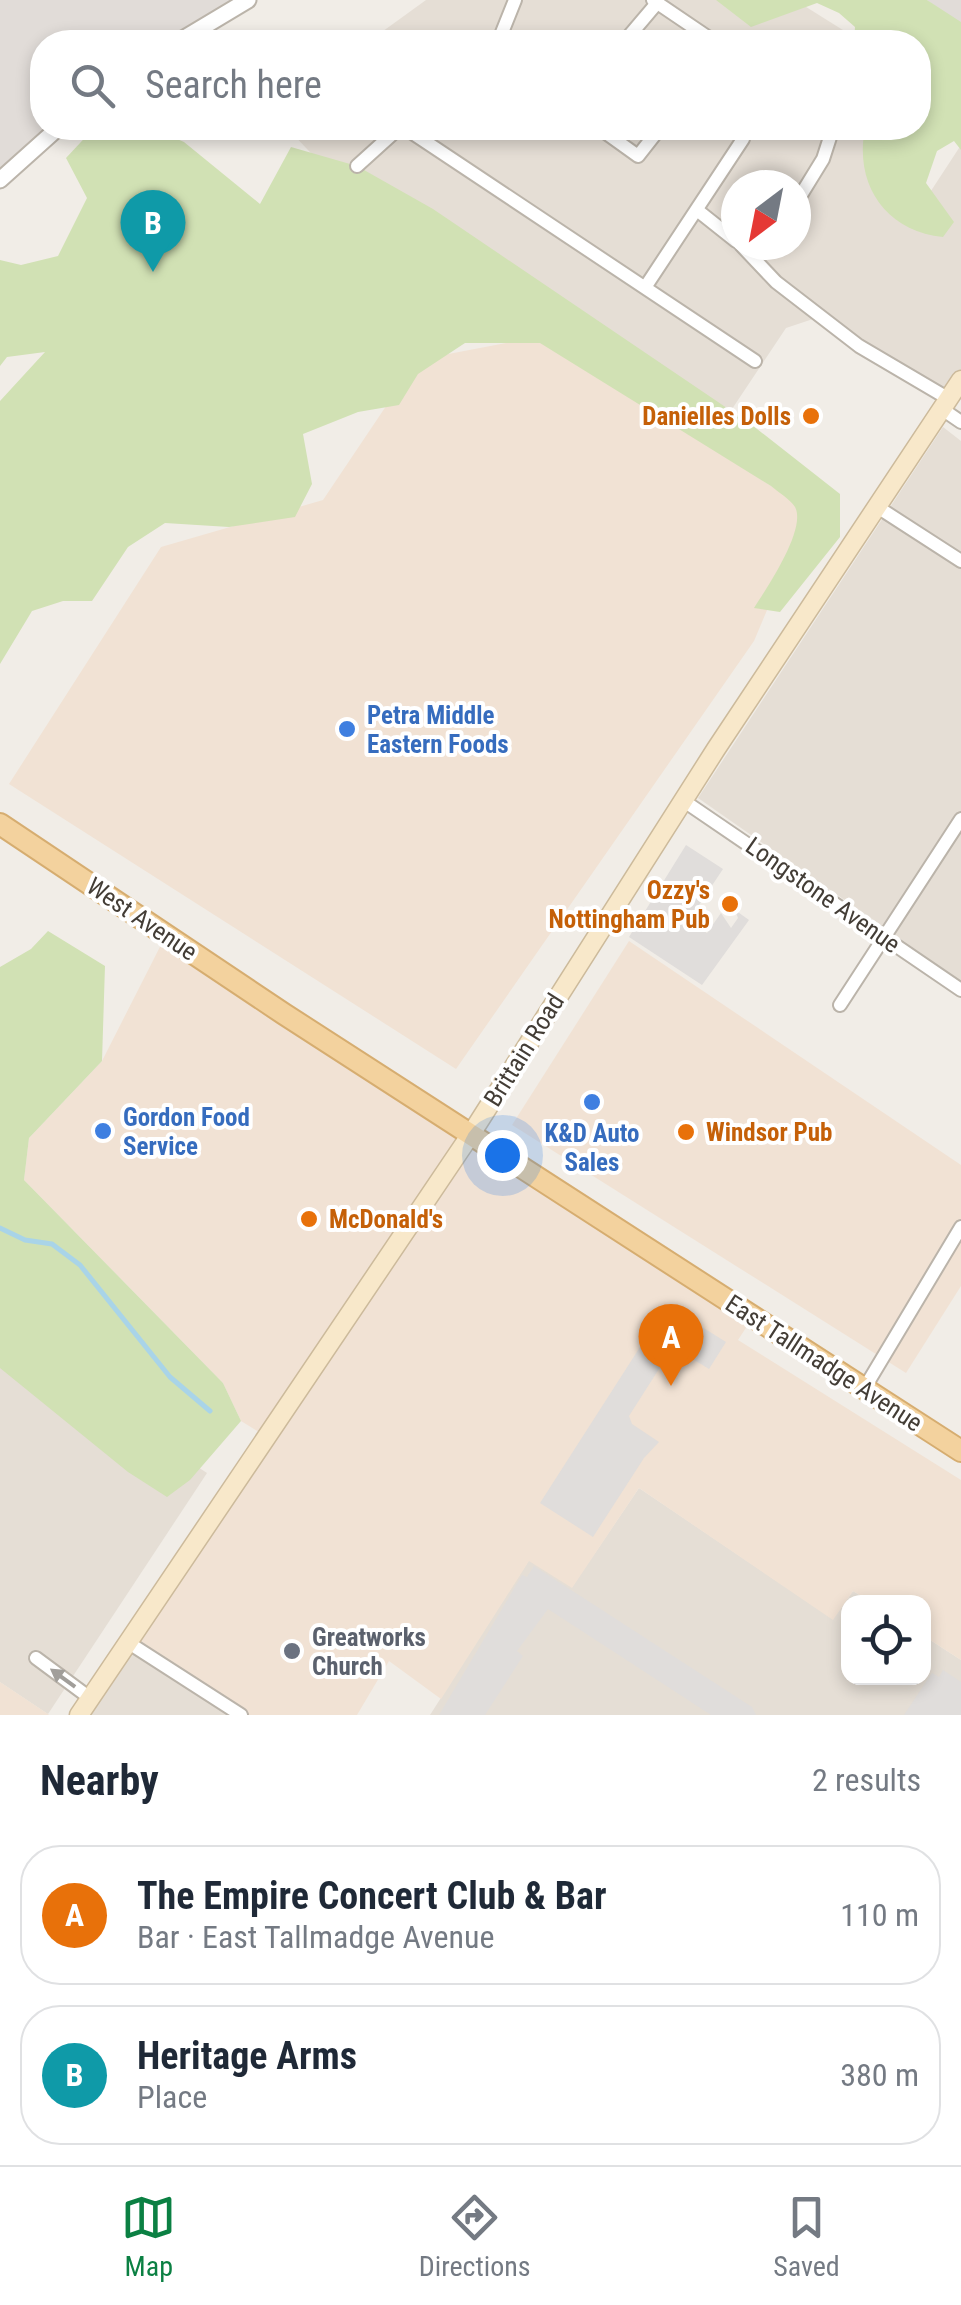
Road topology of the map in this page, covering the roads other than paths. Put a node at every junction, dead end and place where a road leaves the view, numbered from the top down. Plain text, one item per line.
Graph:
1 (248, 0) edge
2 (516, 0) edge
3 (655, 2) edge
4 (198, 30) edge
5 (504, 30) edge
6 (633, 30) edge
7 (697, 30) edge
8 (45, 140) edge
9 (387, 140) edge
10 (421, 140) edge
11 (615, 140) edge
12 (651, 140) edge
13 (743, 140) edge
14 (829, 140) edge
15 (356, 166) dead end
16 (811, 179) edge
17 (0, 180) edge
18 (696, 210) junction
19 (721, 230) edge
20 (760, 260) edge
21 (646, 286) junction
22 (755, 361) dead end
23 (961, 380) edge
24 (945, 404) junction
25 (961, 422) edge
26 (879, 508) junction
27 (961, 560) edge
28 (684, 801) junction
29 (961, 818) edge
30 (0, 824) edge
31 (885, 936) junction
32 (961, 990) edge
33 (840, 1006) dead end
34 (284, 1014) joint
35 (470, 1134) junction
36 (961, 1226) edge
37 (864, 1389) junction
38 (961, 1452) edge
39 (129, 1643) junction
40 (36, 1658) dead end
41 (90, 1698) junction
42 (79, 1715) edge
43 (241, 1715) edge

1 - 4 street
2 - 5 street
3 - 6 street
3 - 7 street
8 - 17 street
9 - 15 street
10 - 21 street
11 - 12 street
13 - 18 street
14 - 16 street
18 - 19 street
18 - 21 street
20 - 24 street
21 - 22 street
23 - 24 main road, Brittain Road
24 - 25 street
24 - 26 main road, Brittain Road
26 - 27 street
26 - 28 main road, Brittain Road
28 - 31 street, Longstone Avenue
28 - 35 main road, Brittain Road
29 - 31 street
30 - 34 main road, West Avenue
31 - 32 street, Longstone Avenue
31 - 33 street
34 - 35 main road, East Tallmadge Avenue
35 - 37 main road, East Tallmadge Avenue
35 - 39 main road, Brittain Road
36 - 37 street
37 - 38 main road, East Tallmadge Avenue
39 - 41 main road, Brittain Road
39 - 43 street
41 -> 40 street
41 - 42 main road, Brittain Road

